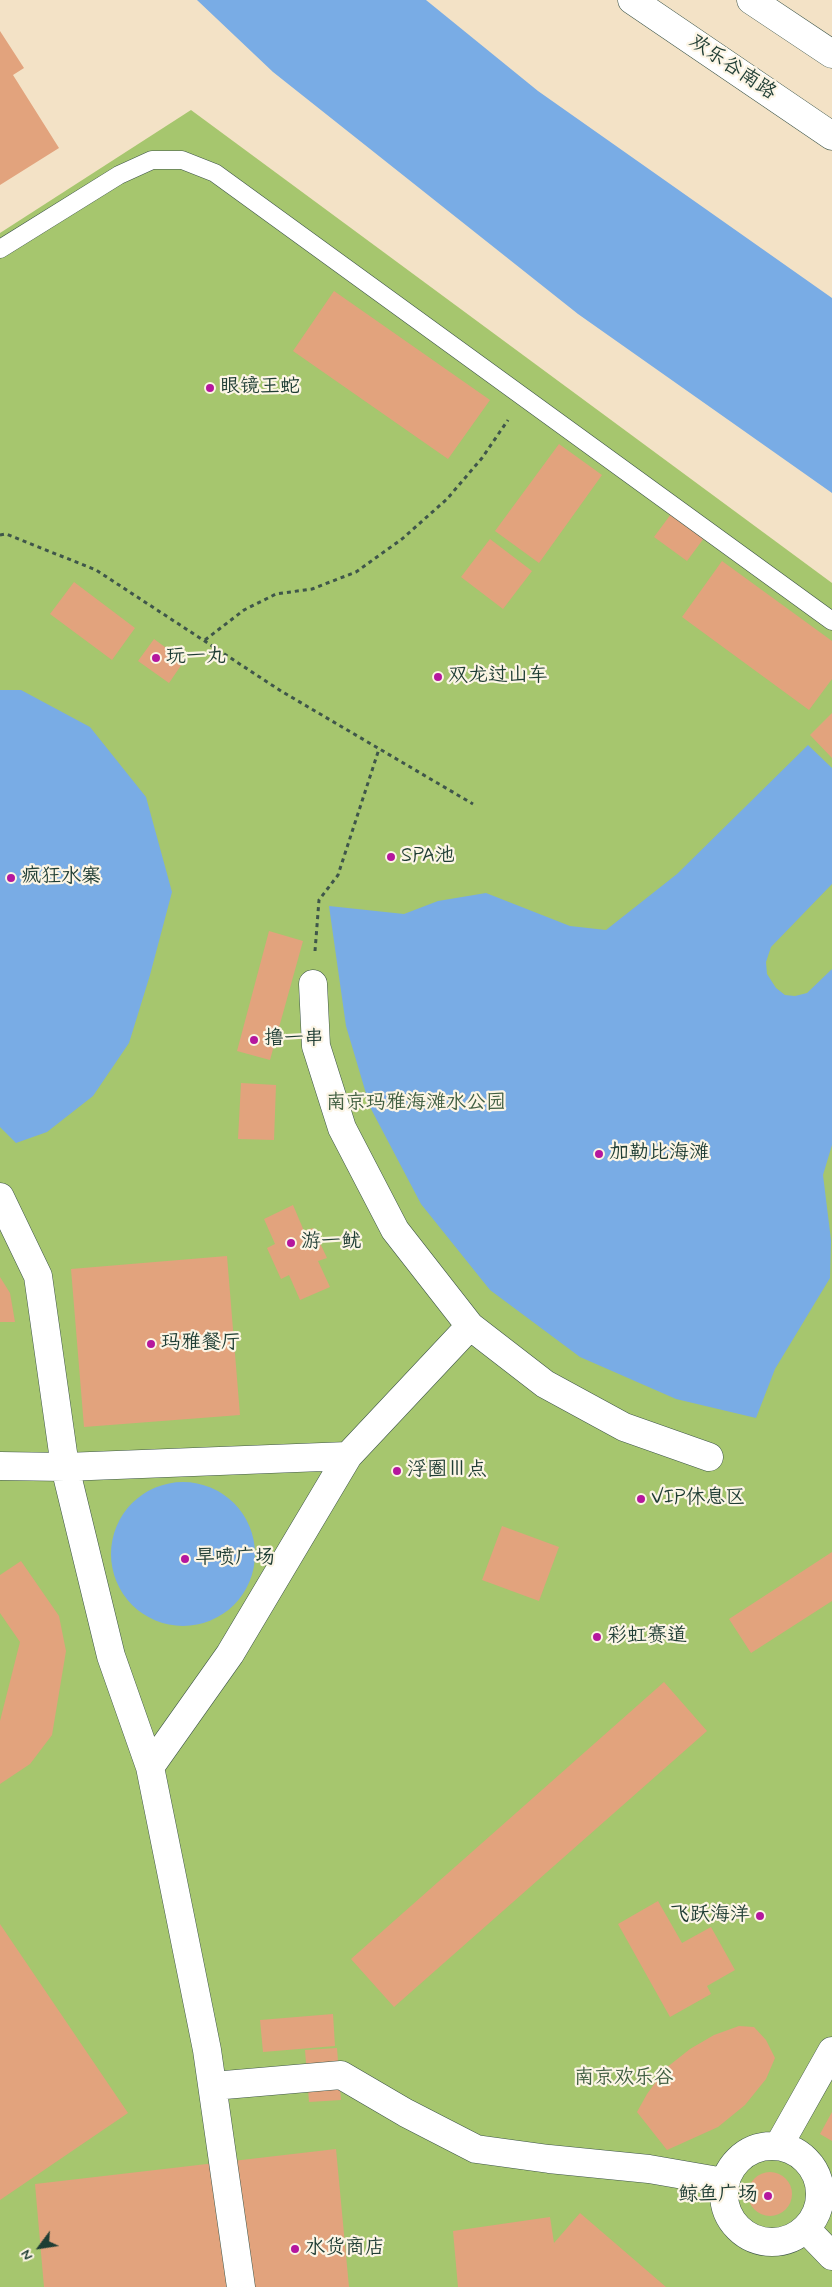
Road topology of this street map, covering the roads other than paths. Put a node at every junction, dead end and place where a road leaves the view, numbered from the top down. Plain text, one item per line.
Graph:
1 (632, 0) edge
2 (752, 0) edge
3 (832, 54) edge
4 (832, 136) edge
5 (0, 249) edge
6 (832, 621) edge
7 (313, 984) road end
8 (0, 1197) edge
9 (470, 1326) junction
10 (348, 1456) junction
11 (709, 1457) dead end
12 (0, 1466) edge
13 (66, 1467) junction
14 (150, 1767) junction
15 (832, 2051) edge
16 (213, 2086) junction
17 (779, 2145) junction
18 (724, 2182) junction
19 (806, 2229) junction
20 (832, 2256) edge
21 (241, 2287) edge

1 - 4 street, 欢乐谷南路
2 - 3 street
5 - 6 lane
7 - 9 street
8 - 13 street
9 - 10 street
9 - 11 street
10 - 13 street
10 - 14 street
12 - 13 street
13 - 14 street
14 - 16 street
15 - 17 street
16 - 18 street
16 - 21 street
17 - 18 street
17 - 19 street
18 - 19 street
19 - 20 street

